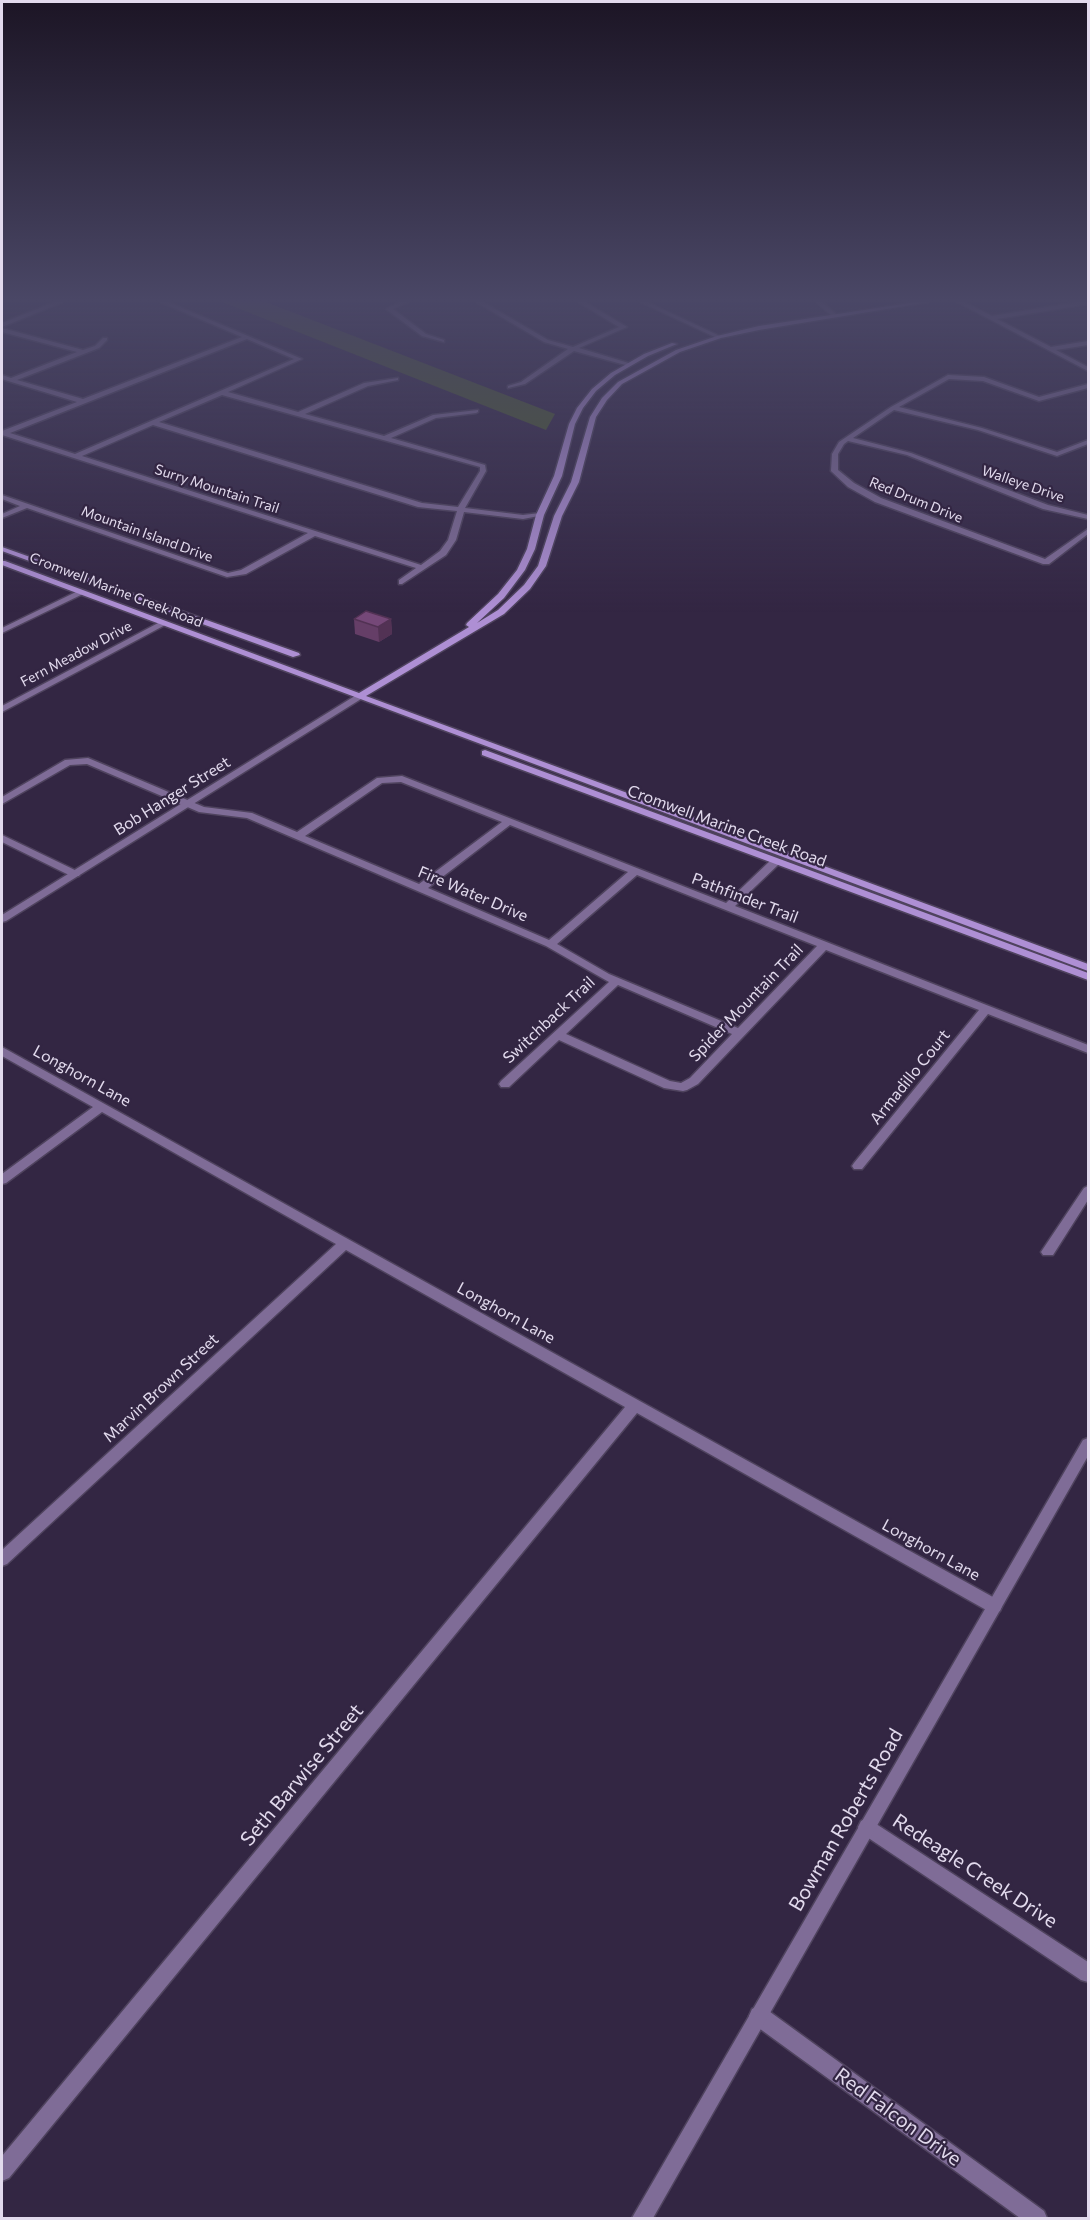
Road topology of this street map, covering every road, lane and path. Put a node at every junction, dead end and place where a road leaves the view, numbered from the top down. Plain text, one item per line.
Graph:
1 (71, 406) edge
2 (195, 406) edge
3 (266, 406) edge
4 (318, 406) edge
5 (582, 406) edge
6 (600, 406) edge
7 (897, 406) edge
8 (893, 408) junction
9 (476, 411) dead end
10 (297, 415) junction
11 (154, 423) junction
12 (3, 433) edge
13 (383, 439) junction
14 (848, 439) junction
15 (1089, 442) edge
16 (76, 456) junction
17 (2, 497) edge
18 (15, 502) junction
19 (25, 506) junction
20 (2, 507) edge
21 (461, 509) junction
22 (540, 515) junction
23 (2, 516) edge
24 (558, 516) junction
25 (1089, 517) edge
26 (1089, 531) edge
27 (314, 533) junction
28 (2, 549) edge
29 (2, 564) edge
30 (423, 568) junction
31 (402, 582) dead end
32 (81, 593) junction
33 (155, 605) junction
34 (163, 624) junction
35 (2, 632) edge
36 (458, 637) junction
37 (220, 646) junction
38 (296, 656) dead end
39 (358, 697) junction
40 (2, 709) edge
41 (2, 801) edge
42 (187, 804) junction
43 (508, 821) junction
44 (298, 836) junction
45 (2, 838) edge
46 (775, 862) junction
47 (635, 871) junction
48 (75, 874) junction
49 (421, 888) junction
50 (728, 907) junction
51 (2, 919) edge
52 (550, 944) junction
53 (824, 945) junction
54 (1089, 968) edge
55 (1089, 977) edge
56 (616, 981) junction
57 (986, 1009) junction
58 (740, 1033) junction
59 (558, 1035) junction
60 (1089, 1049) edge
61 (2, 1051) edge
62 (505, 1084) dead end
63 (101, 1107) junction
64 (858, 1166) dead end
65 (2, 1180) edge
66 (1089, 1191) edge
67 (345, 1243) junction
68 (1048, 1252) dead end
69 (635, 1405) junction
70 (1089, 1444) edge
71 (2, 1559) edge
72 (994, 1606) junction
73 (867, 1827) junction
74 (1089, 1973) edge
75 (759, 2016) junction
76 (2, 2171) edge
77 (642, 2218) edge
78 (1037, 2218) edge

1 - 12 street
2 - 11 street
3 - 10 street
4 - 10 street
5 - 22 main road
6 - 24 main road
7 - 8 street, Red Drum Drive
8 - 14 street, Red Drum Drive
8 - 15 street
9 - 13 street
10 - 13 street
11 - 16 street
11 - 21 street
12 - 16 street, Surry Mountain Trail
13 - 21 street
14 - 25 street, Walleye Drive
14 - 26 street, Red Drum Drive
16 - 27 street, Surry Mountain Trail
17 - 18 street, Mountain Island Drive
18 - 19 street, Mountain Island Drive
18 - 20 street
19 - 23 street
19 - 27 street, Mountain Island Drive
21 - 22 street
21 - 30 street
22 - 24 street
22 - 36 main road
24 - 36 main road
27 - 30 street, Surry Mountain Trail
28 - 33 main road, Cromwell Marine Creek Road
29 - 32 main road, Cromwell Marine Creek Road
30 - 31 street
32 - 34 main road, Cromwell Marine Creek Road
32 - 35 street
33 - 37 main road, Cromwell Marine Creek Road
33 - 38 main road, Cromwell Marine Creek Road
34 - 37 main road, Cromwell Marine Creek Road
34 - 40 street, Fern Meadow Drive
36 - 39 main road
37 - 39 main road, Cromwell Marine Creek Road
39 - 42 street, Bob Hanger Street
39 - 46 main road, Cromwell Marine Creek Road
39 - 54 main road, Cromwell Marine Creek Road
41 - 42 street, Fire Water Drive
42 - 44 street, Fire Water Drive
42 - 48 street, Bob Hanger Street
43 - 44 street, Pathfinder Trail
43 - 47 street, Pathfinder Trail
43 - 49 street
44 - 49 street, Fire Water Drive
45 - 48 street
46 - 50 street
46 - 55 main road, Cromwell Marine Creek Road
47 - 50 street, Pathfinder Trail
47 - 52 street
48 - 51 street, Bob Hanger Street
49 - 52 street, Fire Water Drive
50 - 53 street, Pathfinder Trail
52 - 56 street, Fire Water Drive
53 - 57 street, Pathfinder Trail
53 - 58 street, Spider Mountain Trail
56 - 58 street, Fire Water Drive
56 - 59 street, Switchback Trail
57 - 60 street, Pathfinder Trail
57 - 64 street, Armadillo Court
58 - 59 street, Spider Mountain Trail
59 - 62 street, Switchback Trail
61 - 63 street, Longhorn Lane
63 - 65 street
63 - 67 street, Longhorn Lane
66 - 68 street
67 - 69 street, Longhorn Lane
67 - 71 street, Marvin Brown Street
69 - 72 street, Longhorn Lane
69 - 76 street, Seth Barwise Street
70 - 72 street, Bowman Roberts Road
72 - 73 street, Bowman Roberts Road
73 - 74 street, Redeagle Creek Drive
73 - 75 street, Bowman Roberts Road
75 - 77 street, Bowman Roberts Road
75 - 78 street, Red Falcon Drive

